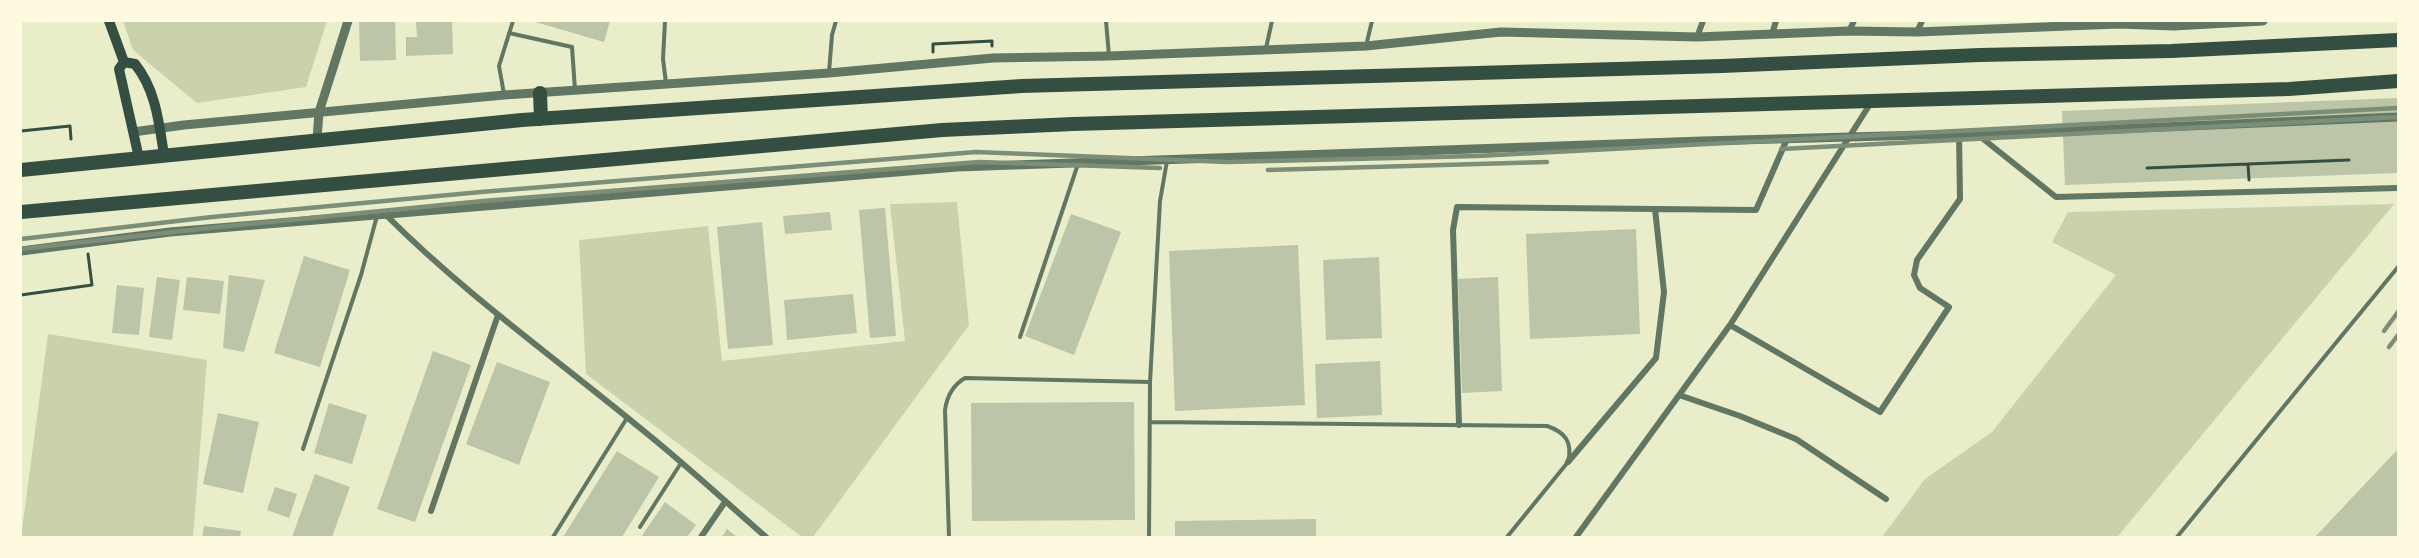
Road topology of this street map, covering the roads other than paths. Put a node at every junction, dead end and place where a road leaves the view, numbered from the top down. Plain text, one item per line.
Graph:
1 (109, 21) edge
2 (348, 21) edge
3 (513, 21) edge
4 (665, 21) edge
5 (836, 21) edge
6 (1106, 21) edge
7 (1272, 21) edge
8 (1372, 21) edge
9 (1703, 21) edge
10 (1776, 21) edge
11 (1854, 21) edge
12 (1922, 21) edge
13 (2263, 21) edge
14 (2119, 23) edge
15 (2176, 23) edge
16 (1998, 25) edge
17 (1849, 31) junction
18 (1917, 32) junction
19 (509, 33) junction
20 (1772, 34) junction
21 (1697, 37) junction
22 (2398, 40) edge
23 (1366, 46) junction
24 (1265, 51) junction
25 (1109, 56) junction
26 (124, 62) junction
27 (829, 73) junction
28 (2398, 81) edge
29 (666, 84) junction
30 (575, 92) junction
31 (540, 93) junction
32 (504, 95) junction
33 (1872, 101) junction
34 (319, 112) junction
35 (2398, 117) edge
36 (541, 118) junction
37 (160, 128) junction
38 (133, 132) junction
39 (1977, 133) junction
40 (1959, 134) junction
41 (1852, 136) junction
42 (1787, 138) junction
43 (317, 139) junction
44 (164, 155) junction
45 (139, 158) junction
46 (1167, 160) junction
47 (1078, 163) junction
48 (21, 170) edge
49 (2398, 188) edge
50 (1655, 209) junction
51 (21, 212) edge
52 (381, 215) junction
53 (21, 251) edge
54 (2398, 267) edge
55 (498, 315) junction
56 (1730, 324) junction
57 (1020, 337) dead end
58 (1150, 382) junction
59 (1679, 395) junction
60 (627, 417) junction
61 (1150, 422) junction
62 (1459, 425) junction
63 (303, 449) dead end
64 (1568, 462) junction
65 (681, 463) junction
66 (1886, 499) dead end
67 (725, 502) junction
68 (431, 511) dead end
69 (640, 527) dead end
70 (553, 537) edge
71 (701, 537) edge
72 (766, 537) edge
73 (949, 537) edge
74 (1149, 537) edge
75 (1507, 537) edge
76 (1576, 537) edge
77 (2177, 537) edge

1 - 26 main road
2 - 34 street
3 - 19 lane
4 - 29 lane
5 - 27 lane
6 - 25 lane
7 - 24 lane
8 - 23 lane
9 - 21 street
10 - 20 street
11 - 17 street
12 - 18 street
13 - 15 street
14 - 15 street
14 - 16 street
16 - 18 street
17 - 18 street
17 - 20 street
19 - 30 lane
19 - 32 lane
20 - 21 street
21 - 23 street
22 - 36 highway
23 - 24 street
24 - 25 street
25 - 27 street
26 - 37 main road
26 - 38 main road
27 - 29 street
28 - 33 highway
29 - 30 street
30 - 31 street
31 - 32 street
31 - 36 highway
32 - 34 street
33 - 41 street
33 - 51 highway
34 - 37 street
34 - 43 street
35 - 39 street
36 - 43 highway
37 - 38 street
37 - 44 main road
38 - 45 main road
39 - 40 street
39 - 49 street
40 - 41 street
40 - 56 street
41 - 42 street
41 - 56 street
42 - 46 street
42 - 50 street
43 - 44 highway
44 - 45 highway
45 - 48 highway
46 - 47 street
46 - 58 lane
47 - 52 street
47 - 57 lane
50 - 62 street
50 - 64 street
52 - 53 street
52 - 55 street
52 - 63 lane
54 - 77 lane
55 - 60 street
55 - 68 street
56 - 59 street
58 - 61 lane
58 - 73 lane
59 - 66 street
59 - 76 street
60 - 65 street
60 - 70 lane
61 - 62 lane
61 - 74 lane
62 - 64 lane
64 - 75 lane
65 - 67 street
65 - 69 lane
67 - 71 street
67 - 72 street

